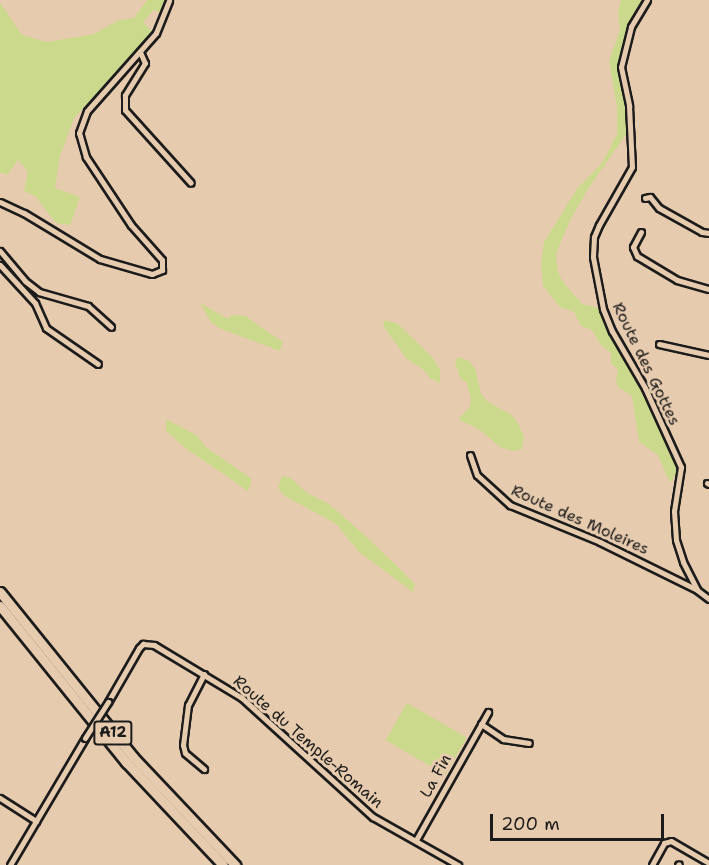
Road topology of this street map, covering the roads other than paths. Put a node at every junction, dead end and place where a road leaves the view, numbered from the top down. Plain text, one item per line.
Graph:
1 (169, 0) edge
2 (647, 0) edge
3 (140, 52) junction
4 (191, 183) dead end
5 (645, 198) dead end
6 (0, 202) edge
7 (641, 232) dead end
8 (709, 232) edge
9 (0, 251) edge
10 (0, 265) edge
11 (709, 289) edge
12 (111, 327) dead end
13 (658, 344) dead end
14 (709, 355) edge
15 (98, 364) dead end
16 (470, 455) dead end
17 (697, 590) junction
18 (0, 592) edge
19 (709, 599) edge
20 (0, 606) edge
21 (204, 674) junction
22 (488, 712) dead end
23 (481, 724) junction
24 (529, 743) dead end
25 (204, 769) dead end
26 (0, 798) edge
27 (36, 821) junction
28 (416, 840) junction
29 (709, 863) edge
30 (10, 865) edge
31 (223, 865) edge
32 (235, 865) edge
33 (458, 865) edge
34 (652, 865) edge

1 - 3 street
2 - 17 street, Route des Gottes
3 - 4 street
3 - 6 street
5 - 8 street
7 - 11 street
9 - 12 street
10 - 15 street
13 - 14 street
16 - 17 street, Route des Moleires
17 - 19 street, Route des Gottes
18 - 32 highway, A12
20 - 31 highway, A12
21 - 25 street
21 - 27 street, Route du Temple-Romain, bridge
21 - 28 street, Route du Temple-Romain
22 - 23 street, La Fin
23 - 24 street
23 - 28 street, La Fin
26 - 27 street
27 - 30 street
28 - 33 street, Route du Temple-Romain
29 - 34 street

